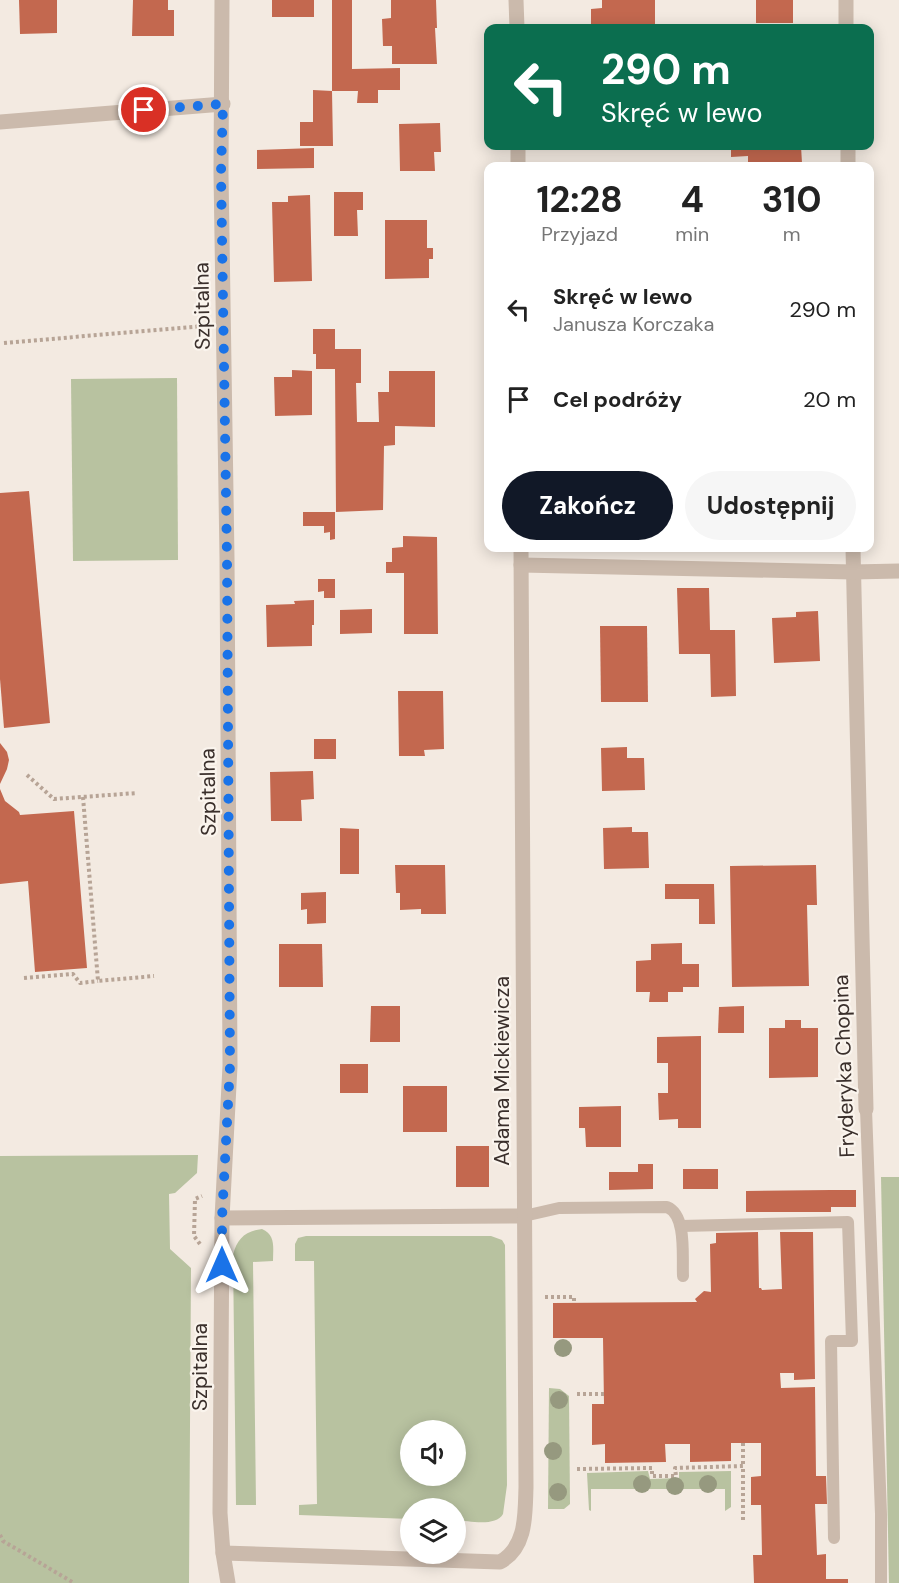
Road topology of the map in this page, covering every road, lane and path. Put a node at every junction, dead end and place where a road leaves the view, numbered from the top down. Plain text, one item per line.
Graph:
1 (222, 0) edge
2 (516, 0) edge
3 (846, 0) edge
4 (517, 24) edge
5 (846, 24) edge
6 (223, 104) junction
7 (0, 122) edge
8 (204, 326) dead end
9 (4, 343) dead end
10 (521, 552) edge
11 (853, 552) edge
12 (521, 565) junction
13 (899, 571) edge
14 (853, 572) junction
15 (27, 774) dead end
16 (137, 793) dead end
17 (83, 797) junction
18 (154, 976) dead end
19 (24, 978) dead end
20 (98, 981) junction
21 (866, 1109) joint
22 (524, 1216) junction
23 (222, 1218) junction
24 (681, 1226) junction
25 (683, 1276) dead end
26 (544, 1297) dead end
27 (574, 1303) dead end
28 (577, 1394) dead end
29 (604, 1394) dead end
30 (743, 1443) dead end
31 (743, 1467) junction
32 (578, 1469) dead end
33 (743, 1521) dead end
34 (0, 1535) edge
35 (834, 1538) dead end
36 (2, 1541) edge
37 (223, 1553) junction
38 (74, 1583) edge
39 (228, 1583) edge
40 (881, 1583) edge

1 - 6 street, Szpitalna
2 - 4 street
3 - 5 street
6 - 7 street
6 - 23 street, Szpitalna
8 - 9 path
10 - 12 street, Adama Mickiewicza
11 - 14 street, Fryderyka Chopina
12 - 14 street
12 - 22 street, Adama Mickiewicza
13 - 14 street
14 - 21 street, Fryderyka Chopina
15 - 17 path
16 - 17 path
17 - 20 path
18 - 20 path
19 - 20 path
21 - 40 lane, Fryderyka Chopina
22 - 23 street
22 - 24 lane
22 - 37 street, Adama Mickiewicza
23 - 37 street, Szpitalna
24 - 25 lane
24 - 35 lane
26 - 27 path
28 - 29 path
30 - 31 path
31 - 32 path
31 - 33 path
34 - 36 path
36 - 38 path
37 - 39 street, Szpitalna

